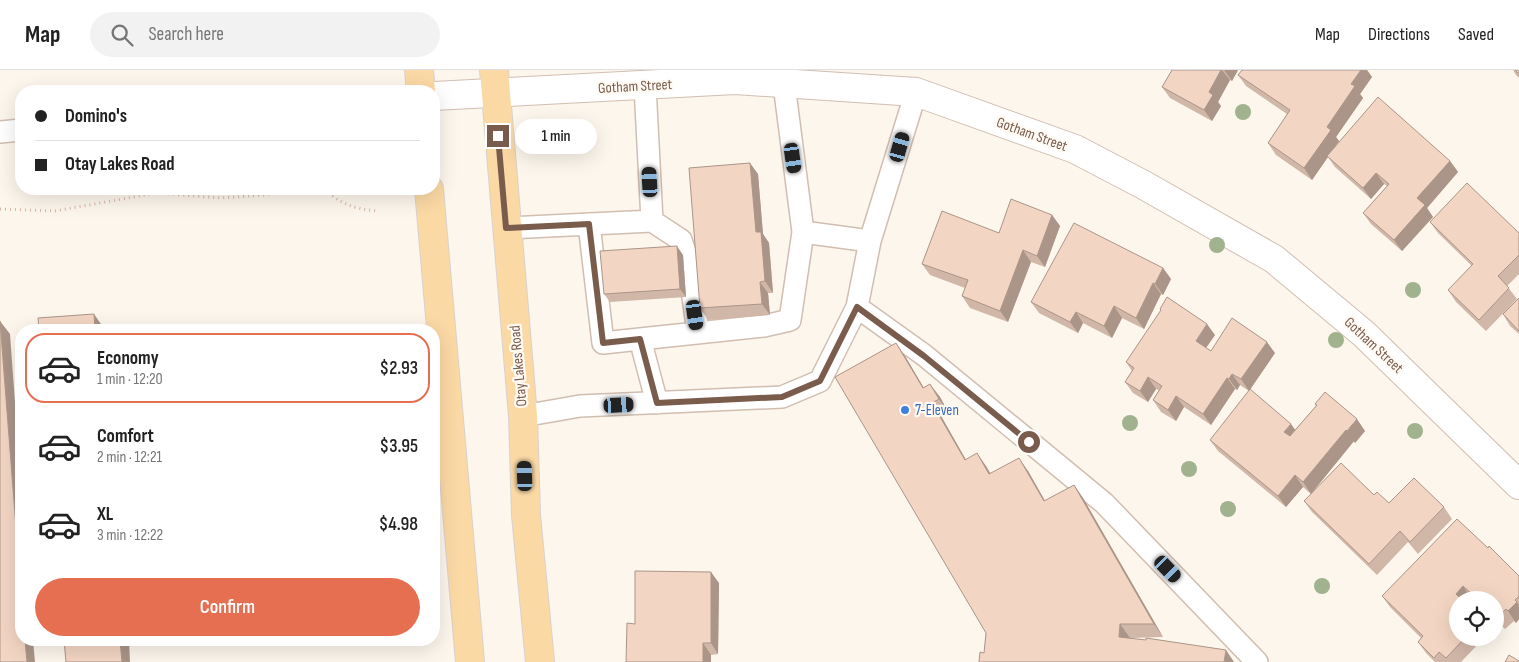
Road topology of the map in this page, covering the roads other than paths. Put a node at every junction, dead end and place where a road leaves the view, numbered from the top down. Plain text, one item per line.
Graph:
1 (419, 70) edge
2 (494, 81) edge
3 (918, 81) edge
4 (784, 84) junction
5 (420, 85) edge
6 (645, 86) junction
7 (440, 94) edge
8 (15, 131) edge
9 (0, 132) edge
10 (430, 195) edge
11 (652, 221) junction
12 (589, 224) junction
13 (506, 228) junction
14 (803, 232) junction
15 (870, 241) junction
16 (857, 307) junction
17 (698, 333) junction
18 (640, 339) junction
19 (657, 403) junction
20 (523, 416) junction
21 (1519, 485) edge
22 (470, 662) edge
23 (540, 662) edge
24 (1257, 662) edge

1 - 5 main road
2 - 6 street, Gotham Street
2 - 7 street, Gotham Street
2 - 13 main road, Otay Lakes Road
3 - 4 street, Gotham Street
3 - 15 lane
3 - 21 street, Gotham Street
4 - 6 street, Gotham Street
4 - 14 lane
6 - 11 lane
8 - 9 lane
10 - 22 main road
11 - 12 lane
11 - 17 lane
12 - 13 lane
12 - 18 lane
13 - 20 main road, Otay Lakes Road
14 - 15 lane
14 - 17 lane
15 - 16 lane
16 - 19 lane
16 - 24 lane
17 - 18 lane
18 - 19 lane
19 - 20 lane
20 - 23 main road, Otay Lakes Road

